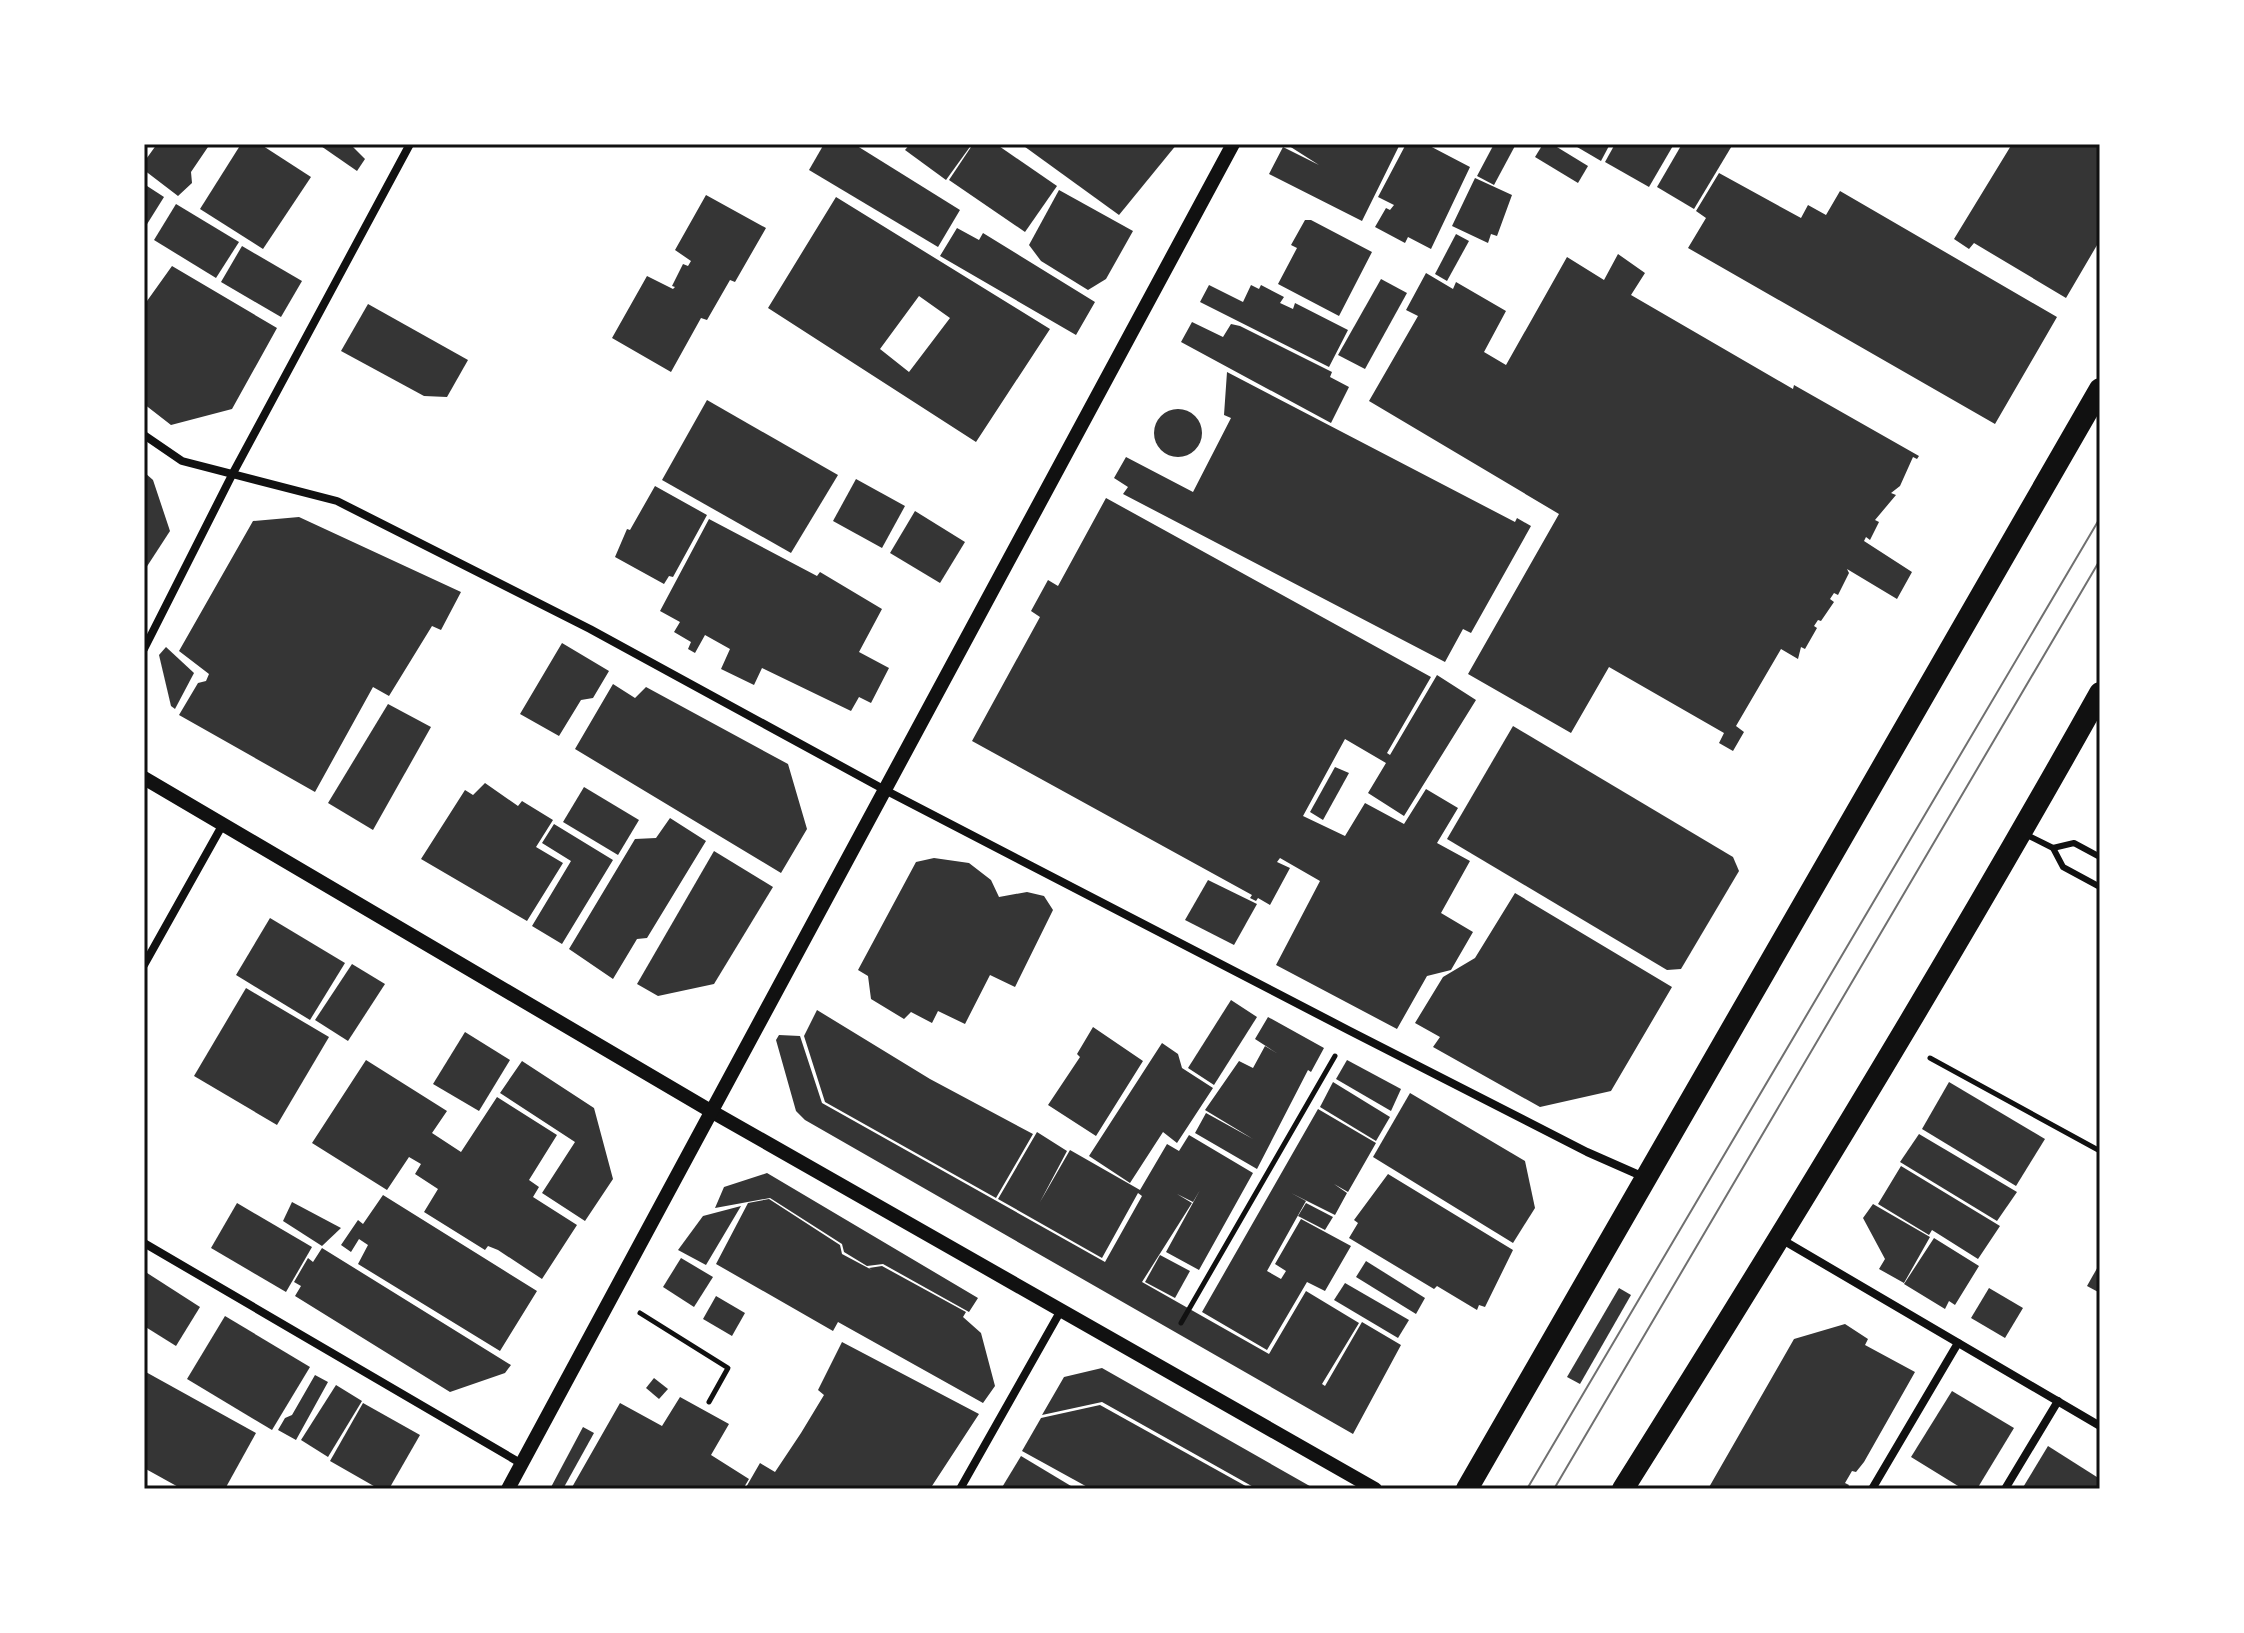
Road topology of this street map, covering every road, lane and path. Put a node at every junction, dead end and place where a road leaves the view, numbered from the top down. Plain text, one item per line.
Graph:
1 (410, 144) edge
2 (1233, 144) edge
3 (2100, 389) edge
4 (144, 435) edge
5 (233, 473) junction
6 (144, 649) edge
7 (2100, 693) edge
8 (144, 778) edge
9 (885, 790) junction
10 (223, 823) junction
11 (2022, 833) junction
12 (2053, 848) junction
13 (2100, 857) edge
14 (2100, 887) edge
15 (144, 965) edge
16 (1350, 1031) junction
17 (1930, 1057) dead end
18 (709, 1110) junction
19 (2100, 1151) edge
20 (1647, 1178) junction
21 (1781, 1239) junction
22 (144, 1243) edge
23 (632, 1309) dead end
24 (1060, 1312) junction
25 (1181, 1323) dead end
26 (1958, 1343) junction
27 (2058, 1401) junction
28 (709, 1402) dead end
29 (2100, 1426) edge
30 (522, 1464) junction
31 (508, 1489) edge
32 (960, 1489) edge
33 (1375, 1489) edge
34 (1467, 1489) edge
35 (1623, 1489) edge
36 (1872, 1489) edge
37 (2005, 1489) edge

1 - 5 street
2 - 9 street
3 - 20 highway
4 - 5 street
5 - 6 street
5 - 9 street
7 - 11 highway
8 - 10 street
9 - 16 street
9 - 18 street
10 - 15 street
10 - 18 street
11 - 12 lane
11 - 21 highway
12 - 13 lane
12 - 14 lane
16 - 20 street
16 - 25 path
17 - 19 path
18 - 24 street
18 - 30 street
20 - 34 highway
21 - 26 street
21 - 35 highway
22 - 30 street
23 - 28 path
24 - 32 street
24 - 33 street
26 - 27 street
26 - 36 street
27 - 29 street
27 - 37 street
30 - 31 street

